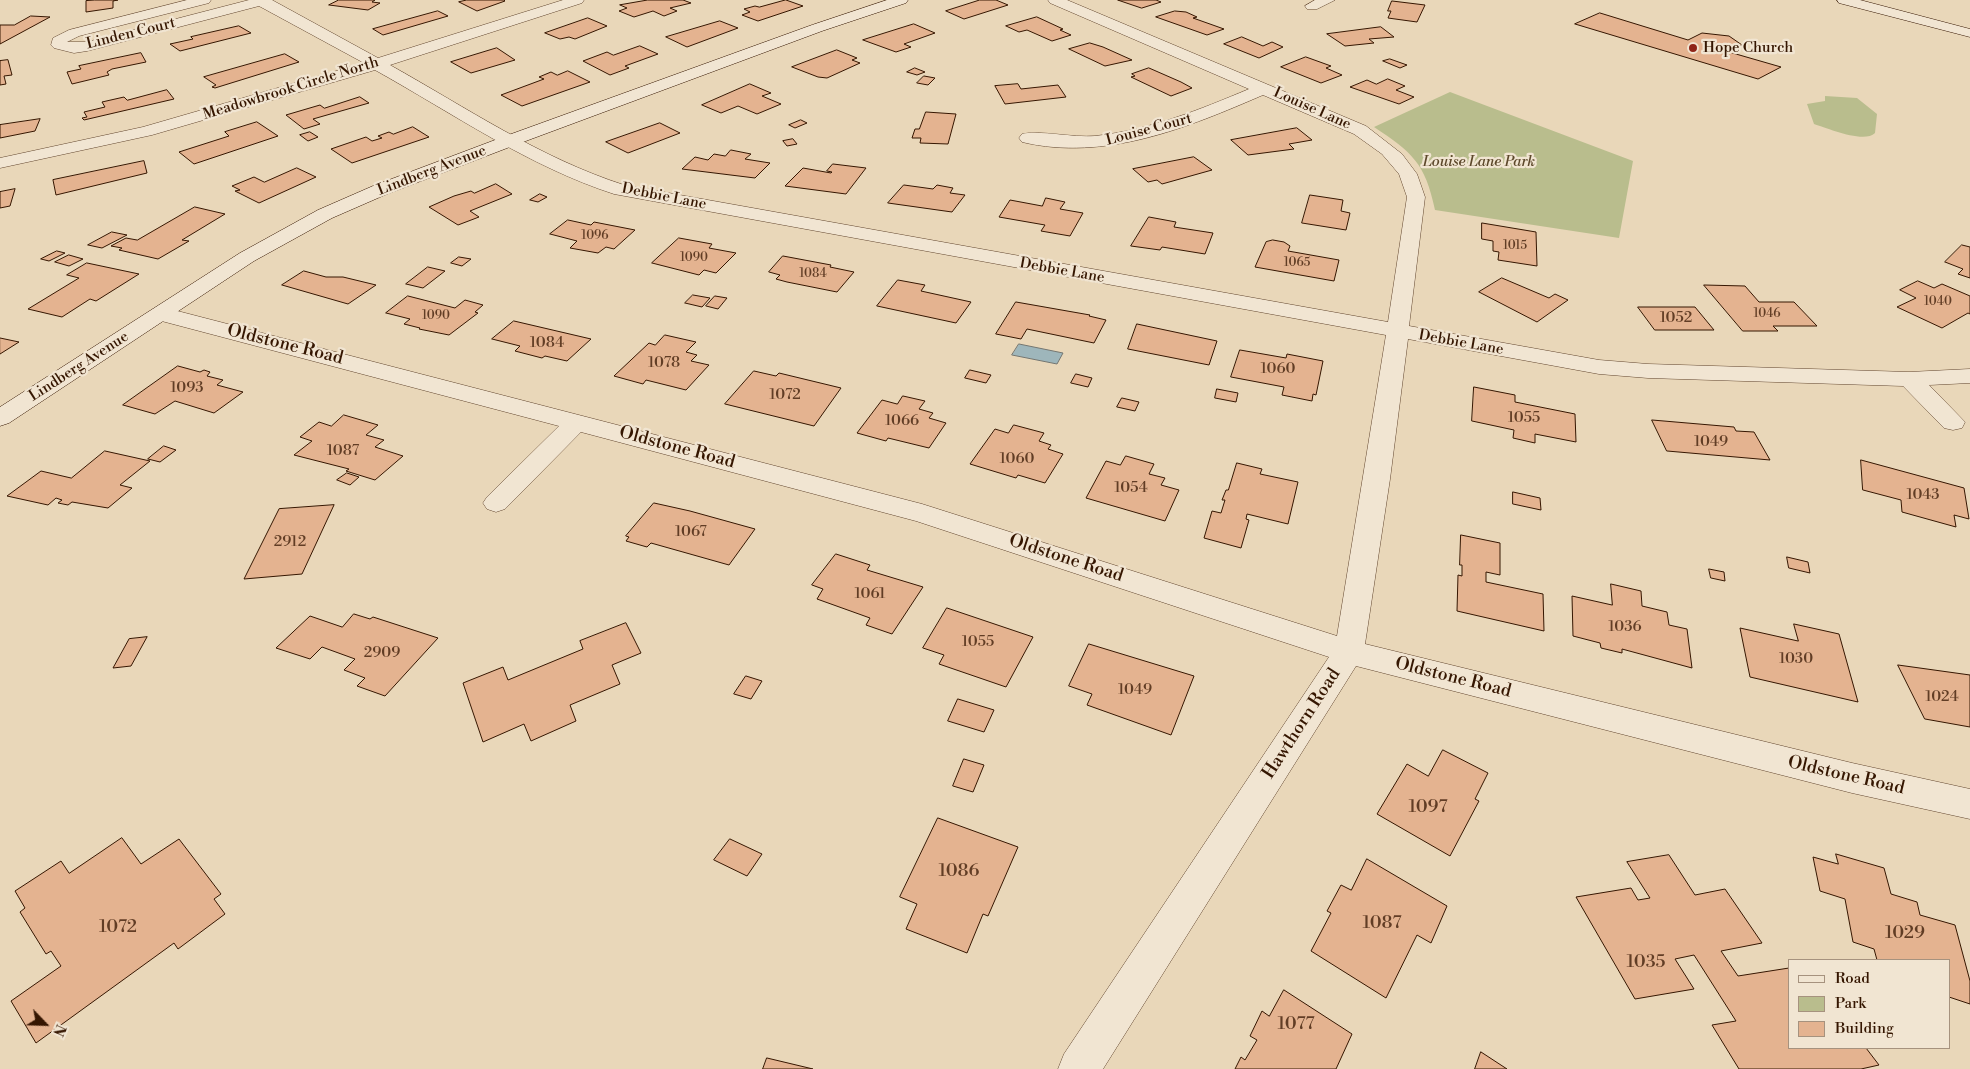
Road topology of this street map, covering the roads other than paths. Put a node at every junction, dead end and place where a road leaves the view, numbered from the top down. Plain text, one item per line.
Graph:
1 (204, 0) edge
2 (577, 0) edge
3 (901, 0) edge
4 (1055, 0) edge
5 (1328, 0) edge
6 (1844, 0) edge
7 (263, 1) edge
8 (1312, 6) dead end
9 (1970, 32) edge
10 (376, 63) junction
11 (1265, 88) junction
12 (1028, 138) dead end
13 (509, 141) junction
14 (0, 163) edge
15 (162, 314) junction
16 (1398, 332) junction
17 (1970, 376) edge
18 (1910, 379) junction
19 (0, 418) edge
20 (578, 421) junction
21 (1953, 422) dead end
22 (496, 503) dead end
23 (1349, 652) junction
24 (1970, 804) edge
25 (1079, 1069) edge

1 - 7 street, Linden Court
2 - 10 street, Meadowbrook Circle North
3 - 13 street, Lindberg Avenue
4 - 11 street, Louise Lane
5 - 8 street
6 - 9 street
7 - 10 street, Debbie Lane
10 - 13 street, Debbie Lane
10 - 14 street, Meadowbrook Circle North
11 - 12 street, Louise Court
11 - 16 street, Louise Lane
13 - 15 street, Lindberg Avenue
13 - 16 street, Debbie Lane
15 - 19 street, Lindberg Avenue
15 - 20 street, Oldstone Road
16 - 18 street, Debbie Lane
16 - 23 street, Hawthorn Road
17 - 18 street, Debbie Lane
18 - 21 street
20 - 22 street
20 - 23 street, Oldstone Road
23 - 24 street, Oldstone Road
23 - 25 street, Hawthorn Road

